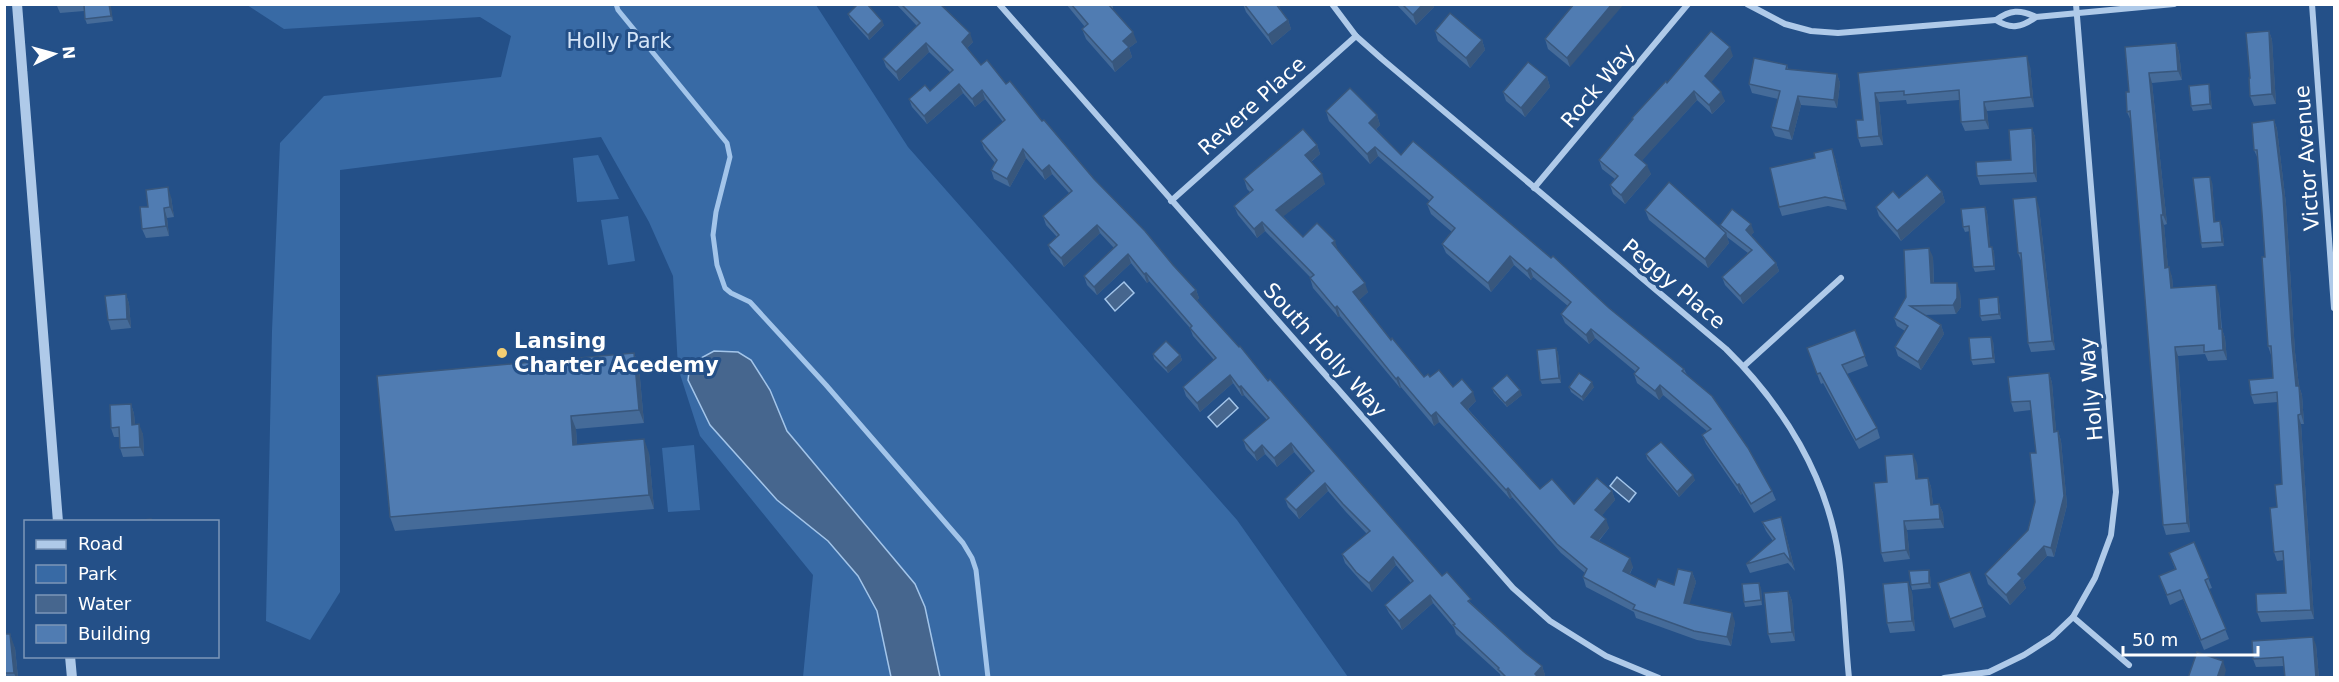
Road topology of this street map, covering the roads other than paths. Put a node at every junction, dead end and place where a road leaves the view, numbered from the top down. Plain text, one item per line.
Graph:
1 (17, 4) edge
2 (999, 4) edge
3 (1332, 4) edge
4 (1688, 4) edge
5 (1747, 4) edge
6 (2076, 4) edge
7 (2174, 4) edge
8 (2312, 4) edge
9 (2077, 13) junction
10 (2036, 16) junction
11 (1996, 20) junction
12 (1356, 36) junction
13 (1534, 188) junction
14 (1171, 201) junction
15 (1841, 278) dead end
16 (2334, 308) edge
17 (1744, 366) junction
18 (58, 520) edge
19 (2073, 617) junction
20 (70, 658) edge
21 (2129, 665) dead end
22 (72, 678) edge
23 (1659, 678) edge
24 (1849, 678) edge
25 (1944, 678) edge

1 - 18 street
2 - 14 street, South Holly Way
3 - 12 street, Peggy Place
4 - 13 street, Rock Way
5 - 11 street
6 - 9 street, Holly Way
7 - 9 street
8 - 16 street, Victor Avenue
9 - 10 street
9 - 19 street, Holly Way
10 - 11 street
10 - 11 street
12 - 13 street, Peggy Place
12 - 14 street, Revere Place
13 - 17 street, Peggy Place
14 - 23 street, South Holly Way
15 - 17 street
17 - 24 street, Peggy Place
19 - 21 street
19 - 25 street, Holly Way
20 - 22 street

